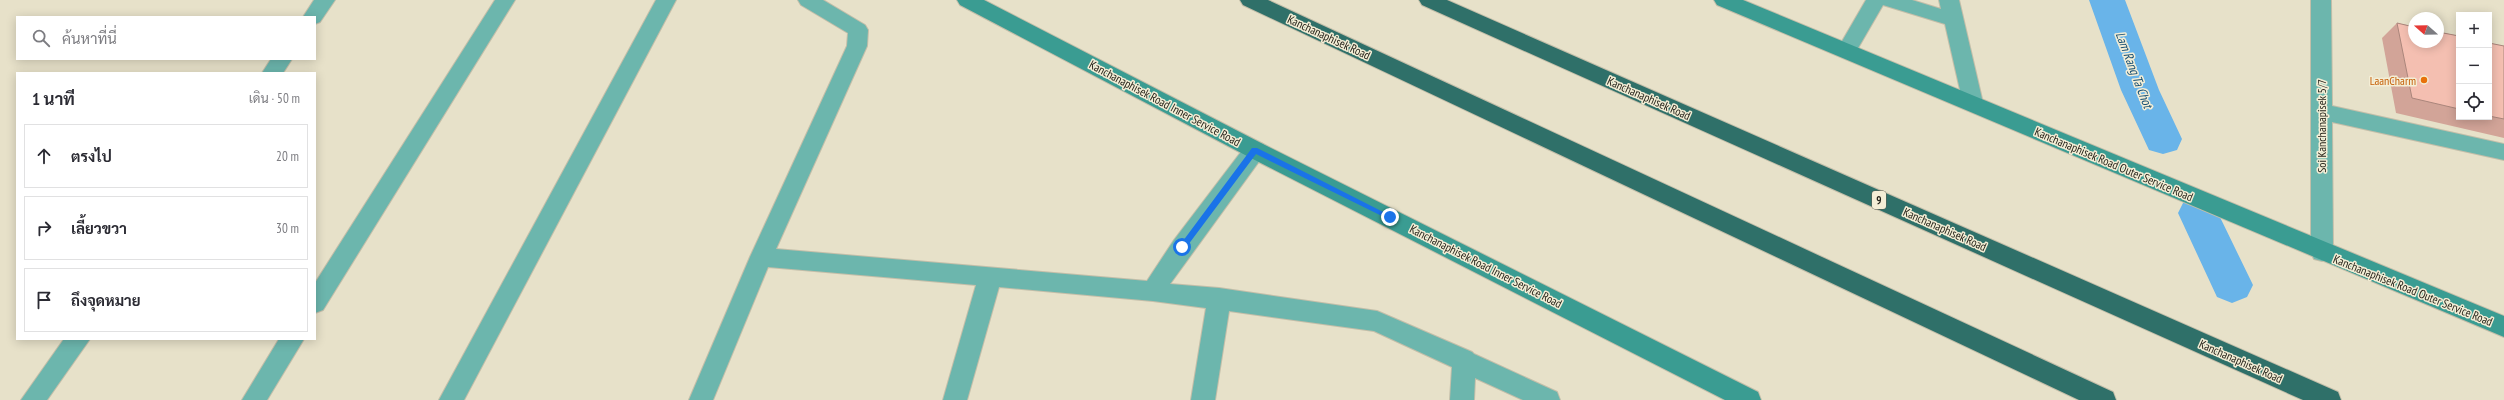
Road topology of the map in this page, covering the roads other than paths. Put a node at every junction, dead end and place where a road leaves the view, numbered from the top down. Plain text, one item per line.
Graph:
1 (325, 0) edge
2 (505, 0) edge
3 (666, 0) edge
4 (808, 0) edge
5 (967, 0) edge
6 (1250, 0) edge
7 (1429, 0) edge
8 (1724, 0) edge
9 (1876, 0) edge
10 (1889, 0) edge
11 (1949, 0) edge
12 (2321, 0) edge
13 (314, 16) edge
14 (1954, 20) junction
15 (1847, 50) junction
16 (281, 60) edge
17 (273, 72) edge
18 (1973, 103) junction
19 (2320, 112) junction
20 (1254, 150) junction
21 (2504, 152) edge
22 (2322, 252) junction
23 (761, 256) junction
24 (990, 277) junction
25 (1153, 291) junction
26 (1219, 298) junction
27 (316, 301) edge
28 (2504, 327) edge
29 (77, 340) edge
30 (291, 340) edge
31 (1464, 359) junction
32 (33, 400) edge
33 (254, 400) edge
34 (451, 400) edge
35 (701, 400) edge
36 (955, 400) edge
37 (1203, 400) edge
38 (1462, 400) edge
39 (1548, 400) edge
40 (1749, 400) edge
41 (2104, 400) edge
42 (2328, 400) edge

1 - 13 street
2 - 27 street
3 - 34 street
4 - 23 street
5 - 20 main road, Kanchanaphisek Road Inner Service Road
6 - 41 highway, Kanchanaphisek Road
7 - 42 highway, Kanchanaphisek Road / 9
8 - 15 main road, Kanchanaphisek Road Outer Service Road
9 - 15 street
10 - 14 street
11 - 14 street
12 - 19 street, Soi Kanchanapisek 5/7
14 - 18 street
15 - 18 main road, Kanchanaphisek Road Outer Service Road
16 - 17 street
18 - 22 main road, Kanchanaphisek Road Outer Service Road
19 - 21 street
19 - 22 street, Soi Kanchanapisek 5/7
20 - 25 street
20 - 40 main road, Kanchanaphisek Road Inner Service Road
22 - 28 main road, Kanchanaphisek Road Outer Service Road
23 - 24 street
23 - 35 street
24 - 25 street
24 - 36 street
25 - 26 street
26 - 31 street
26 - 37 street
29 - 32 street
30 - 33 street
31 - 38 street
31 - 39 street

